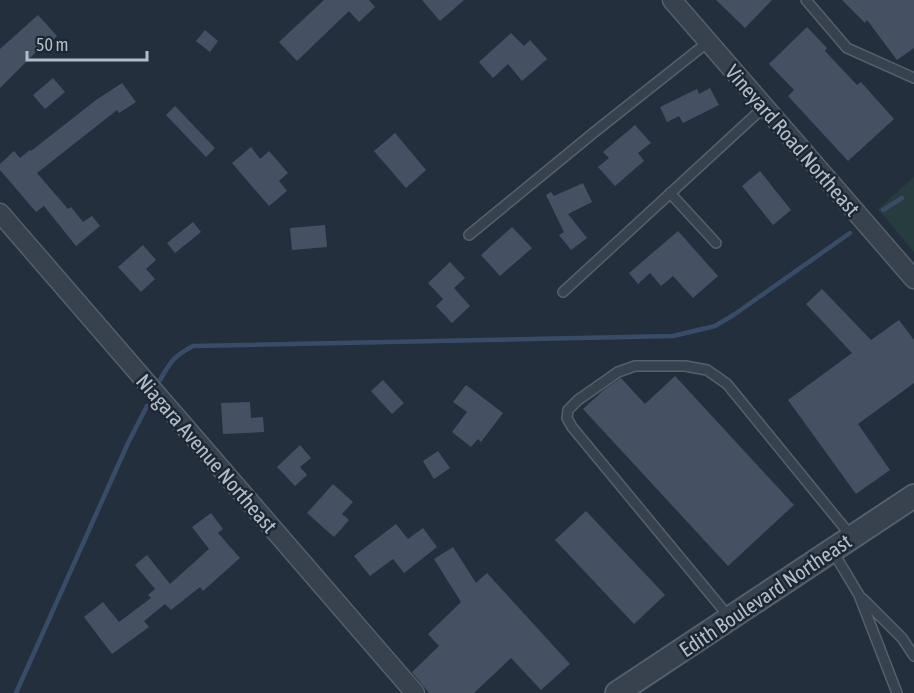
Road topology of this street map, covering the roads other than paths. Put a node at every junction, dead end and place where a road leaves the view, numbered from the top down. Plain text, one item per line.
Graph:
1 (672, 0) edge
2 (806, 0) edge
3 (708, 42) junction
4 (914, 78) edge
5 (764, 107) junction
6 (670, 193) junction
7 (0, 213) edge
8 (470, 235) dead end
9 (716, 243) dead end
10 (914, 279) edge
11 (562, 292) dead end
12 (914, 496) edge
13 (852, 537) junction
14 (832, 550) junction
15 (859, 595) junction
16 (730, 618) junction
17 (914, 656) edge
18 (415, 693) edge
19 (616, 693) edge
20 (897, 693) edge

1 - 3 street, Vineyard Road Northeast
2 - 4 lane
3 - 5 street, Vineyard Road Northeast
3 - 8 lane
5 - 6 lane
5 - 10 street, Vineyard Road Northeast
6 - 9 lane
6 - 11 lane
7 - 18 street, Niagara Avenue Northeast
12 - 13 street, Edith Boulevard Northeast
13 - 14 street, Edith Boulevard Northeast
13 - 16 lane
14 - 15 lane
14 - 16 street, Edith Boulevard Northeast
15 - 17 lane
15 - 20 lane
16 - 19 street, Edith Boulevard Northeast

